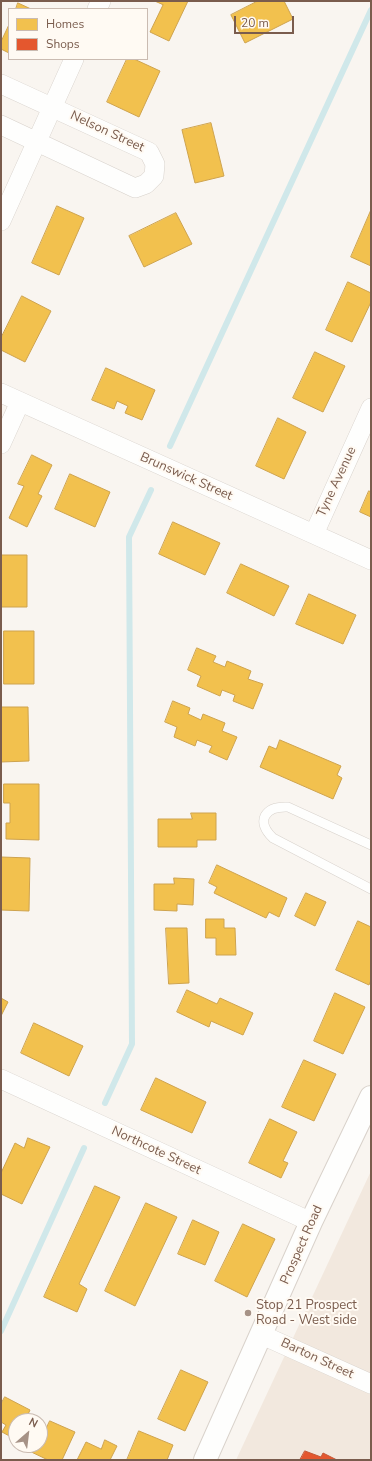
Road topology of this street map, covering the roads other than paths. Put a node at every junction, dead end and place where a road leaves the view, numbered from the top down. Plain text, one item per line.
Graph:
1 (74, 60) edge
2 (1, 84) edge
3 (52, 107) junction
4 (1, 126) edge
5 (37, 142) junction
6 (1, 221) edge
7 (1, 393) edge
8 (20, 402) junction
9 (371, 408) edge
10 (1, 444) edge
11 (314, 534) junction
12 (371, 560) edge
13 (371, 845) edge
14 (371, 889) edge
15 (1, 1079) edge
16 (371, 1097) edge
17 (311, 1222) junction
18 (262, 1335) junction
19 (371, 1384) edge
20 (205, 1460) edge

1 - 3 street
2 - 3 street, Nelson Street
3 - 5 street
3 - 5 street, Nelson Street
4 - 5 street, Nelson Street
5 - 6 street
7 - 8 street, Brunswick Street
8 - 10 street
8 - 11 street, Brunswick Street
9 - 11 street, Tyne Avenue
11 - 12 street, Brunswick Street
13 - 14 lane
15 - 17 street, Northcote Street
16 - 17 main road, Prospect Road
17 - 18 main road, Prospect Road
18 - 19 street, Barton Street
18 - 20 main road, Prospect Road

